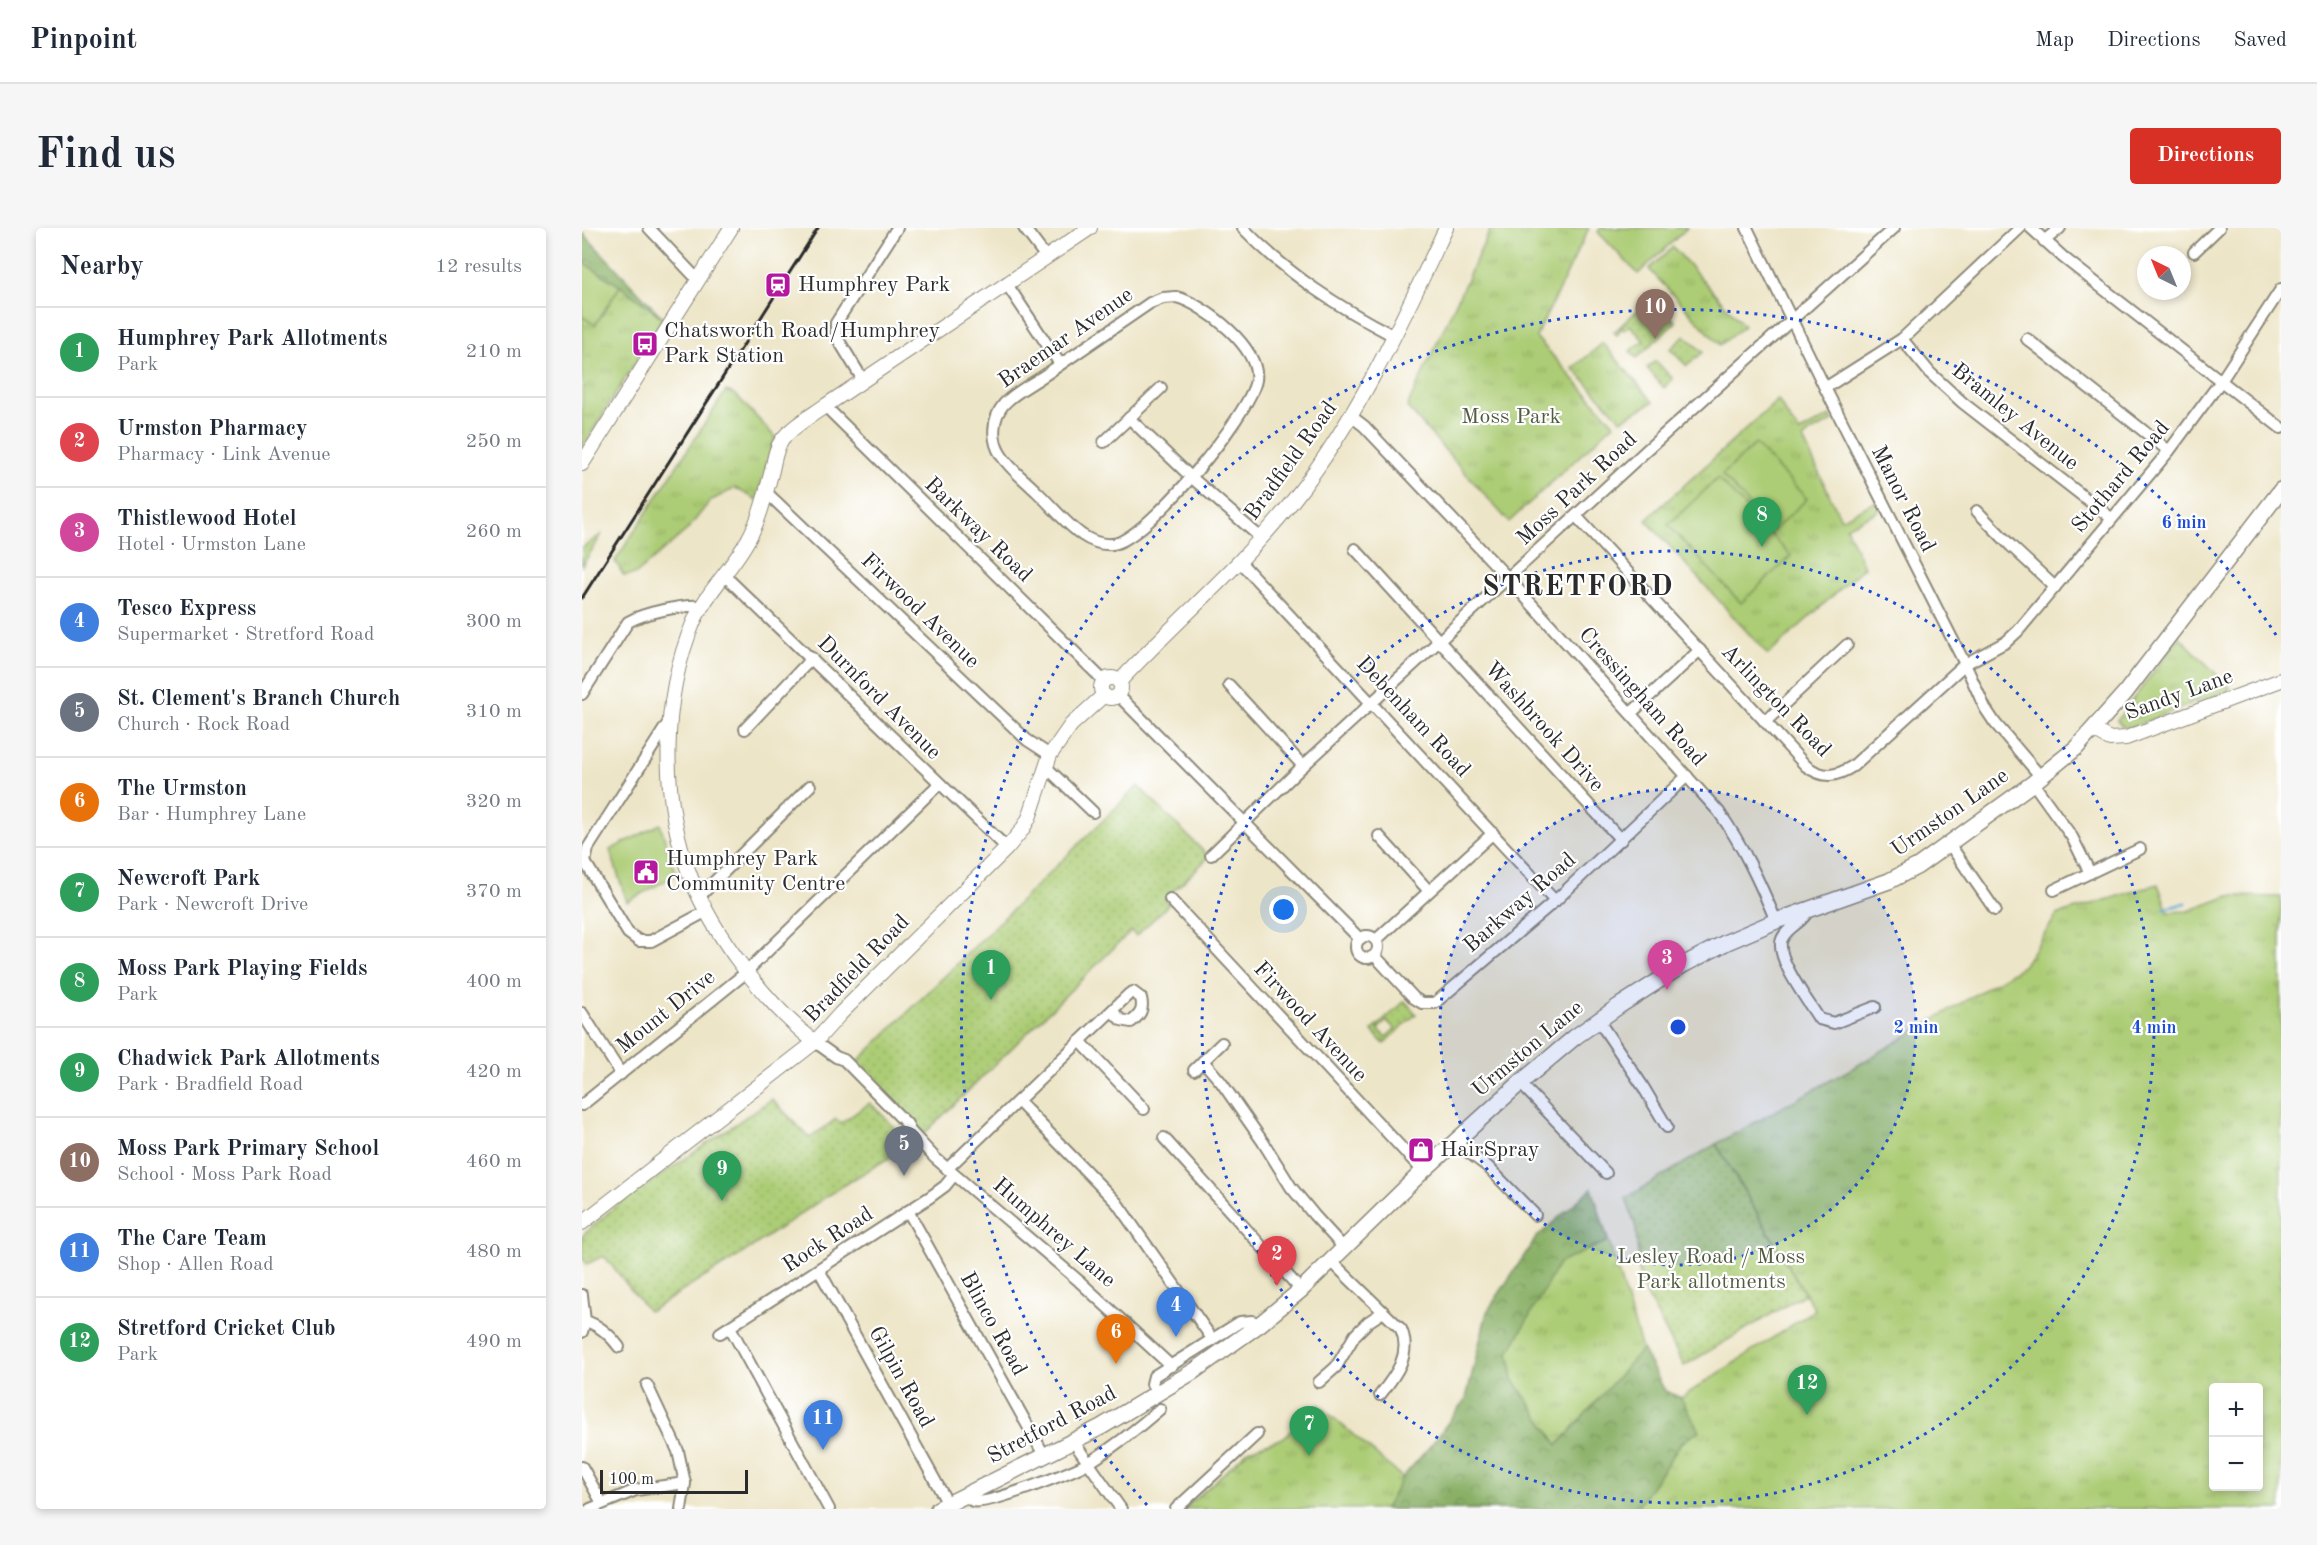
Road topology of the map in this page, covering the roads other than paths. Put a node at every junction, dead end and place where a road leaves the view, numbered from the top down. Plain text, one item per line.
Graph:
1 (649, 228) edge
2 (731, 228) edge
3 (897, 228) edge
4 (1024, 228) edge
5 (1090, 228) edge
6 (1243, 228) edge
7 (1446, 228) edge
8 (1747, 228) edge
9 (2020, 228) edge
10 (2031, 228) edge
11 (2060, 228) edge
12 (2219, 228) edge
13 (1891, 229) edge
14 (2044, 241) junction
15 (2194, 252) dead end
16 (1047, 257) junction
17 (698, 280) junction
18 (1006, 284) junction
19 (2281, 289) edge
20 (1793, 320) junction
21 (1394, 336) junction
22 (1902, 339) junction
23 (2027, 339) dead end
24 (1060, 364) junction
25 (863, 380) junction
26 (2222, 381) junction
27 (1161, 388) dead end
28 (1824, 388) junction
29 (825, 406) junction
30 (1351, 416) junction
31 (1129, 418) junction
32 (2281, 428) edge
33 (1104, 442) dead end
34 (2169, 451) junction
35 (582, 464) edge
36 (1191, 477) junction
37 (2281, 490) edge
38 (766, 492) junction
39 (1977, 511) dead end
40 (1576, 516) junction
41 (2112, 518) junction
42 (1261, 538) junction
43 (1355, 549) dead end
44 (1240, 562) junction
45 (724, 575) junction
46 (1508, 578) junction
47 (2055, 587) junction
48 (702, 606) junction
49 (1439, 641) junction
50 (1847, 645) dead end
51 (1700, 650) junction
52 (812, 658) junction
53 (1965, 664) junction
54 (2281, 680) edge
55 (1229, 685) dead end
56 (1111, 688) junction
57 (582, 694) edge
58 (1373, 703) junction
59 (1631, 713) junction
60 (670, 720) junction
61 (1766, 722) junction
62 (745, 729) dead end
63 (2093, 730) junction
64 (1048, 761) junction
65 (1303, 766) junction
66 (1687, 776) junction
67 (2037, 780) junction
68 (939, 784) junction
69 (810, 786) dead end
70 (1093, 812) dead end
71 (1245, 824) junction
72 (1492, 832) junction
73 (1379, 836) dead end
74 (1621, 840) junction
75 (1950, 845) junction
76 (1007, 848) junction
77 (2140, 849) dead end
78 (1210, 855) dead end
79 (2090, 873) junction
80 (2054, 890) dead end
81 (1429, 891) junction
82 (699, 897) junction
83 (1170, 898) dead end
84 (1556, 901) junction
85 (1995, 910) dead end
86 (706, 911) junction
87 (1807, 912) junction
88 (1776, 921) junction
89 (1360, 939) junction
90 (1376, 940) junction
91 (1375, 956) junction
92 (746, 972) junction
93 (1875, 1007) dead end
94 (1112, 1011) dead end
95 (582, 1013) edge
96 (1598, 1020) junction
97 (1080, 1041) junction
98 (815, 1042) junction
99 (1222, 1043) dead end
100 (1203, 1061) junction
101 (1194, 1070) dead end
102 (621, 1074) junction
103 (1520, 1083) junction
104 (1018, 1101) junction
105 (582, 1105) edge
106 (1144, 1109) dead end
107 (1471, 1126) joint
108 (1667, 1128) dead end
109 (1164, 1138) dead end
110 (1455, 1142) junction
111 (1423, 1171) junction
112 (950, 1172) junction
113 (1606, 1173) dead end
114 (908, 1211) junction
115 (1535, 1215) dead end
116 (582, 1223) edge
117 (1344, 1248) junction
118 (1331, 1261) junction
119 (819, 1270) junction
120 (1301, 1290) junction
121 (582, 1294) edge
122 (1383, 1312) junction
123 (1260, 1324) junction
124 (583, 1327) edge
125 (1213, 1340) junction
126 (619, 1347) dead end
127 (1171, 1366) junction
128 (1319, 1382) dead end
129 (647, 1385) dead end
130 (1166, 1395) junction
131 (1380, 1395) dead end
132 (1257, 1434) dead end
133 (1073, 1441) junction
134 (1044, 1455) junction
135 (1087, 1463) junction
136 (582, 1467) edge
137 (685, 1483) junction
138 (965, 1496) junction
139 (602, 1503) junction
140 (943, 1506) edge
141 (590, 1509) edge
142 (681, 1509) edge
143 (829, 1509) edge
144 (1121, 1509) edge
145 (1176, 1509) edge

1 - 17 street
2 - 17 street
3 - 25 street
4 - 16 street
5 - 16 street
6 - 21 street
7 - 21 street, Bradfield Road
8 - 20 street, Manor Road
9 - 22 street
10 - 14 street
11 - 14 street
12 - 15 street
13 - 20 street, Moss Park Road
14 - 26 street
16 - 18 street
17 - 35 street
18 - 24 street
18 - 25 street
19 - 26 street, Stothard Road
20 - 28 street, Manor Road
20 - 40 street, Moss Park Road
21 - 30 street, Bradfield Road
22 - 28 street
22 - 41 street, Bramley Avenue
23 - 34 street
24 - 36 street, Braemar Avenue
24 - 36 street, Braemar Avenue
25 - 29 street
26 - 32 street
26 - 34 street, Stothard Road
27 - 31 street
28 - 53 street, Manor Road
29 - 38 street, Humphrey Lane
29 - 56 street, Barkway Road
30 - 42 street, Bradfield Road
30 - 46 street, Cressingham Road
31 - 33 street
31 - 36 street
34 - 41 street, Stothard Road
36 - 42 street
37 - 63 main road, Urmston Lane
38 - 45 street, Humphrey Lane
38 - 64 street, Firwood Avenue
39 - 47 street
40 - 46 street, Moss Park Road
40 - 51 street, Arlington Road
41 - 47 street, Stothard Road
42 - 44 street, Bradfield Road
43 - 49 street, Washbrook Drive
44 - 56 street, Bradfield Road
44 - 58 street, Debenham Road
45 - 48 street, Humphrey Lane
45 - 52 street, Durnford Avenue
46 - 49 street, Moss Park Road
46 - 59 street, Cressingham Road
47 - 53 street, Stothard Road
48 - 57 street
48 - 60 street, Humphrey Lane
49 - 58 street, Moss Park Road
49 - 74 street, Washbrook Drive
50 - 61 street
51 - 59 street
51 - 61 street, Arlington Road
52 - 62 street
52 - 68 street, Durnford Avenue
53 - 61 street, Arlington Road
53 - 67 street, Manor Road
54 - 63 street, Sandy Lane
55 - 65 street
56 - 64 street, Bradfield Road
56 - 71 street, Barkway Road
58 - 65 street, Moss Park Road
58 - 72 street, Debenham Road
59 - 66 street, Cressingham Road
60 - 82 street, Humphrey Lane
60 - 86 street
63 - 67 main road, Urmston Lane
64 - 70 street, Firwood Avenue
64 - 76 street, Bradfield Road
65 - 71 street, Moss Park Road
66 - 74 street, Barkway Road
66 - 88 street, Cressingham Road
67 - 75 main road, Urmston Lane
67 - 79 street, Manor Road
68 - 76 street, Durnford Avenue
68 - 92 street, Mount Drive
69 - 82 street
71 - 78 street, Moss Park Road
71 - 89 street, Barkway Road
72 - 81 street
72 - 84 street, Debenham Road
73 - 81 street
74 - 84 street, Barkway Road
75 - 85 street
75 - 87 main road, Urmston Lane
76 - 98 street, Bradfield Road
77 - 79 street
79 - 80 street
81 - 90 street
82 - 86 street, Humphrey Lane
83 - 111 street, Firwood Avenue
84 - 91 street, Barkway Road
86 - 92 street, Humphrey Lane
87 - 88 main road, Urmston Lane
87 - 93 street
88 - 96 main road, Urmston Lane
89 - 90 street
89 - 91 street
90 - 91 street
92 - 98 street, Humphrey Lane
92 - 102 street, Mount Drive
94 - 97 street
95 - 102 street
96 - 103 main road, Urmston Lane
96 - 108 street
97 - 104 street
97 - 106 street
98 - 112 street, Humphrey Lane
98 - 116 street, Bradfield Road
99 - 100 street
100 - 101 street
100 - 117 street
102 - 105 street, Mount Drive
103 - 107 main road, Urmston Lane
103 - 113 street
104 - 112 street
104 - 125 street
107 - 110 main road, Stretford Road
109 - 120 street
110 - 111 main road, Stretford Road
110 - 115 street
111 - 117 main road, Stretford Road
112 - 114 street, Rock Road
112 - 127 street, Humphrey Lane
114 - 119 street, Rock Road
114 - 134 street, Blinco Road
117 - 118 main road, Stretford Road
118 - 120 main road, Stretford Road
118 - 122 street
119 - 140 street, Gilpin Road
119 - 143 street, Rock Road
120 - 123 main road, Stretford Road
121 - 124 street
122 - 128 street
122 - 131 street
123 - 125 street
123 - 130 main road, Stretford Road
124 - 126 street
125 - 127 street
127 - 130 street
129 - 137 street
130 - 133 main road, Stretford Road
130 - 135 street, Stretford Road
132 - 145 street
133 - 134 main road, Stretford Road
133 - 135 street
134 - 138 main road, Stretford Road
135 - 138 street, Stretford Road
135 - 144 street
136 - 139 street
137 - 139 street
137 - 142 street
138 - 140 main road, Stretford Road
139 - 141 street

